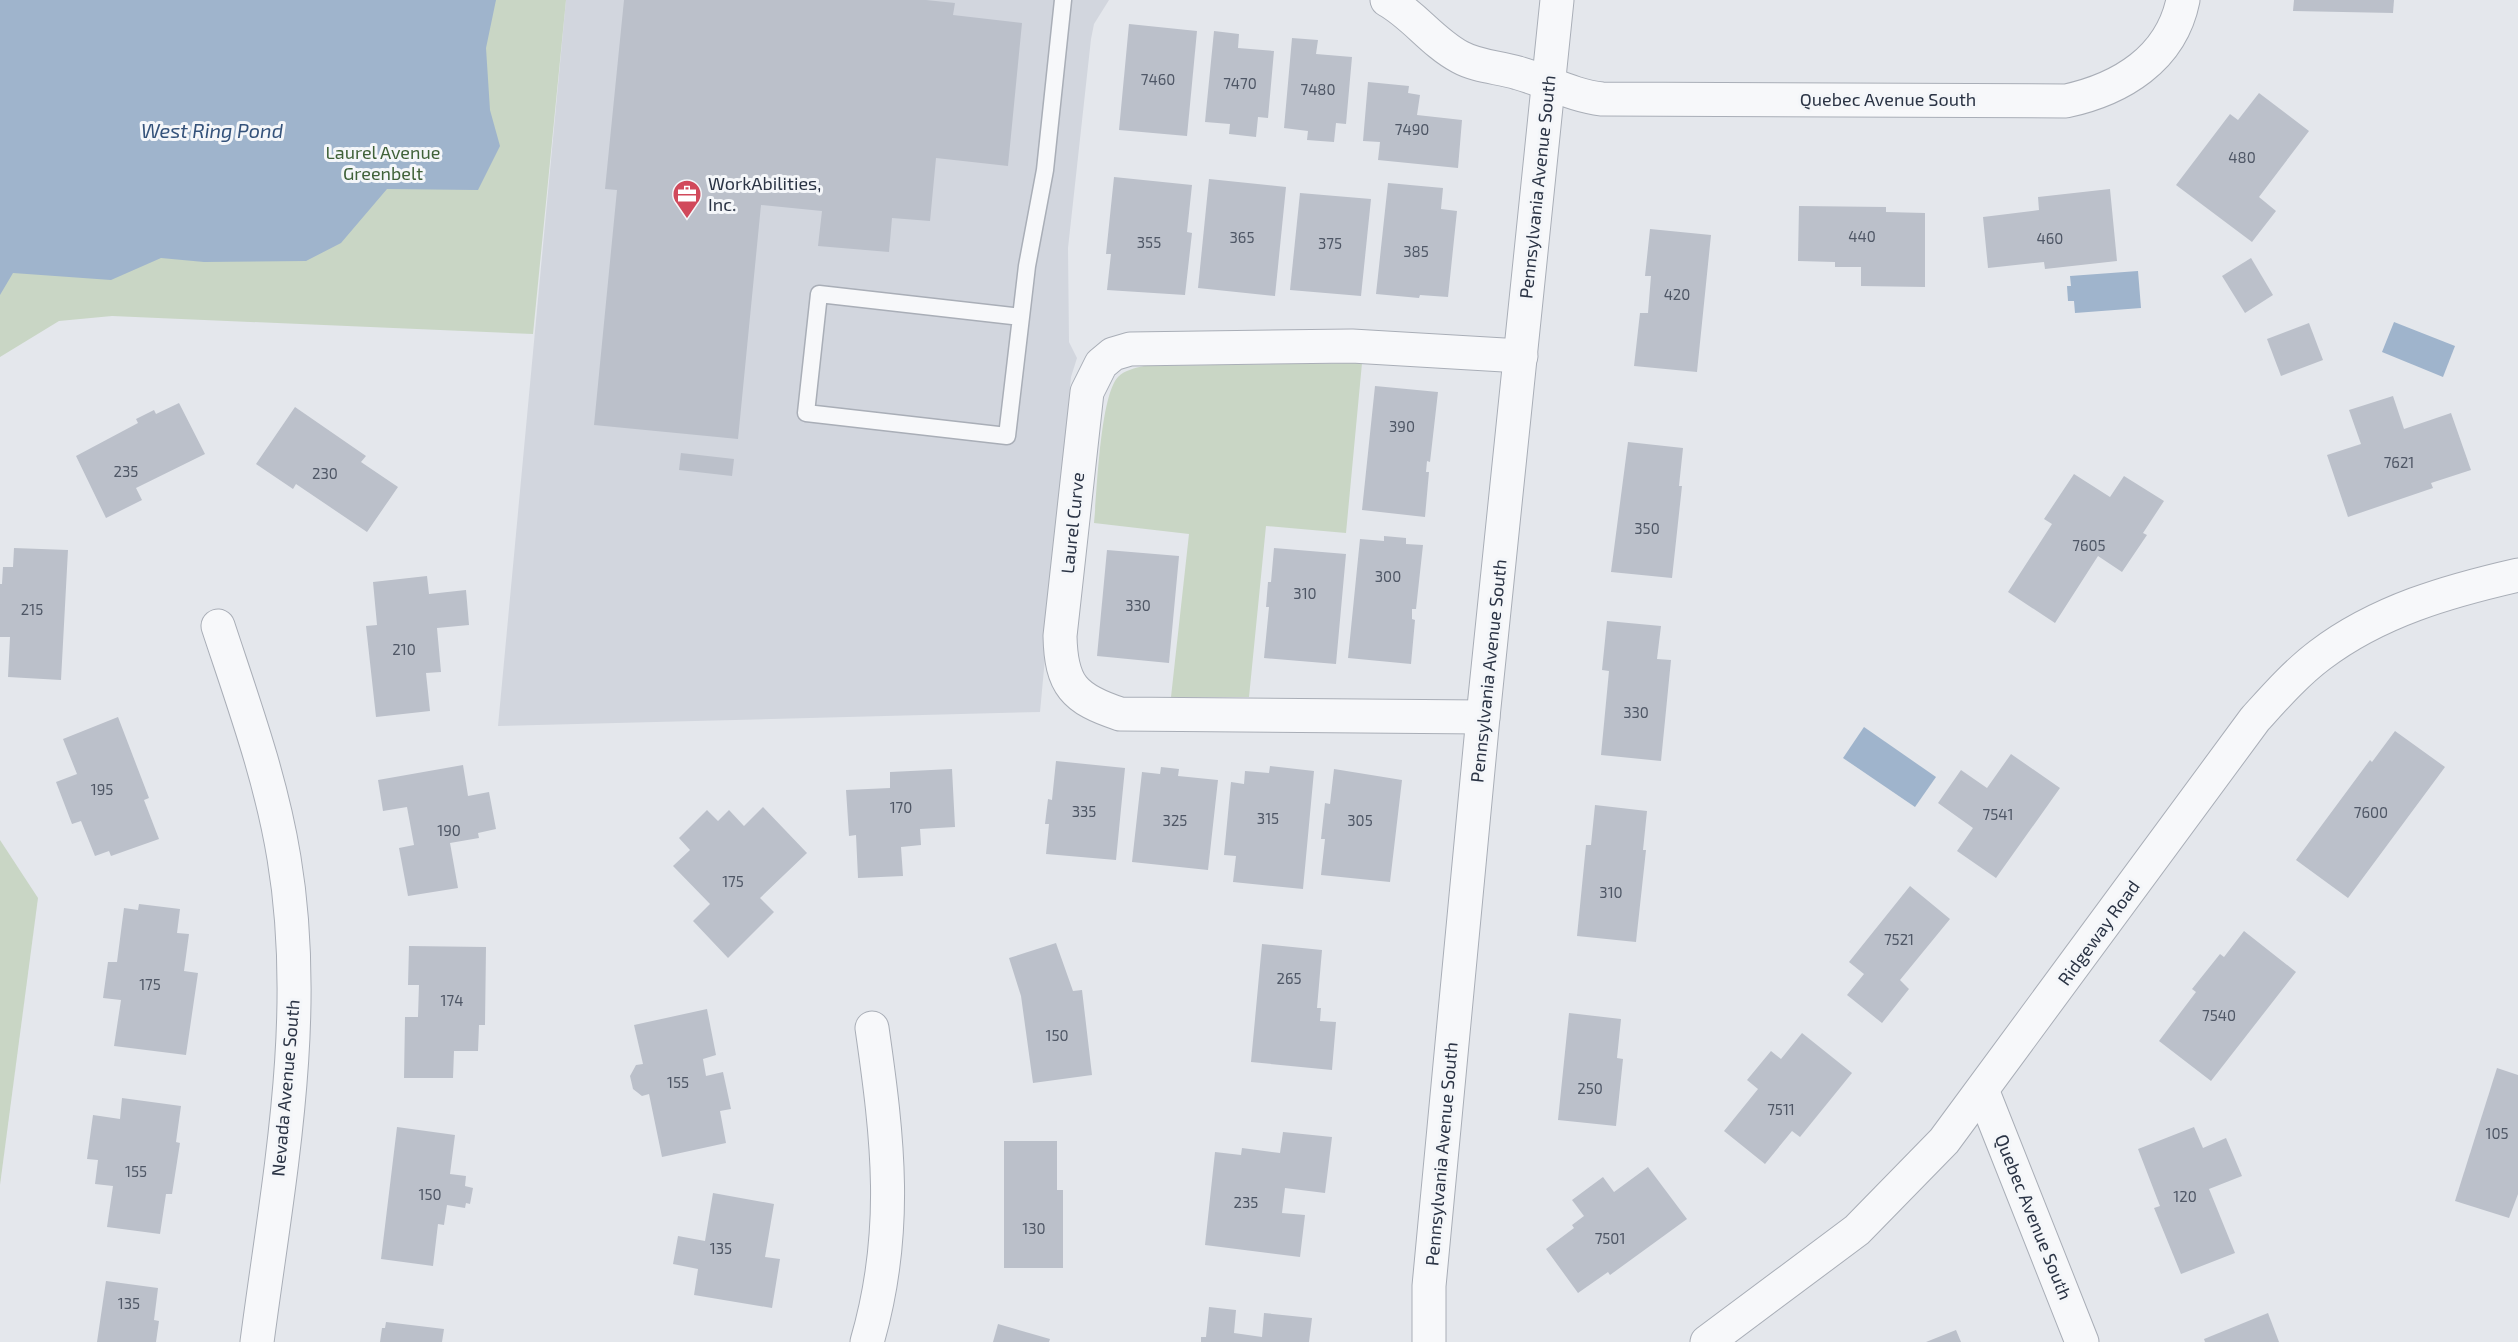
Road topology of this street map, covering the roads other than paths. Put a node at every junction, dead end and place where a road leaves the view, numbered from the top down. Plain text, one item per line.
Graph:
1 (1063, 0) edge
2 (1387, 0) edge
3 (1557, 0) edge
4 (2183, 0) edge
5 (1549, 83) junction
6 (1021, 317) junction
7 (1521, 356) junction
8 (2518, 575) edge
9 (218, 626) dead end
10 (1484, 717) junction
11 (872, 1028) dead end
12 (1983, 1092) junction
13 (257, 1342) edge
14 (867, 1342) edge
15 (1429, 1342) edge
16 (1707, 1342) edge
17 (2082, 1342) edge

1 - 6 lane
2 - 5 street, Quebec Avenue South
3 - 5 street, Pennsylvania Avenue South
4 - 5 street, Quebec Avenue South
5 - 7 street, Pennsylvania Avenue South
6 - 6 lane
7 - 10 street, Pennsylvania Avenue South
7 - 10 street, Laurel Curve
8 - 12 street, Ridgeway Road
9 - 13 street, Nevada Avenue South
10 - 15 street, Pennsylvania Avenue South
11 - 14 street
12 - 16 street, Ridgeway Road
12 - 17 street, Quebec Avenue South

